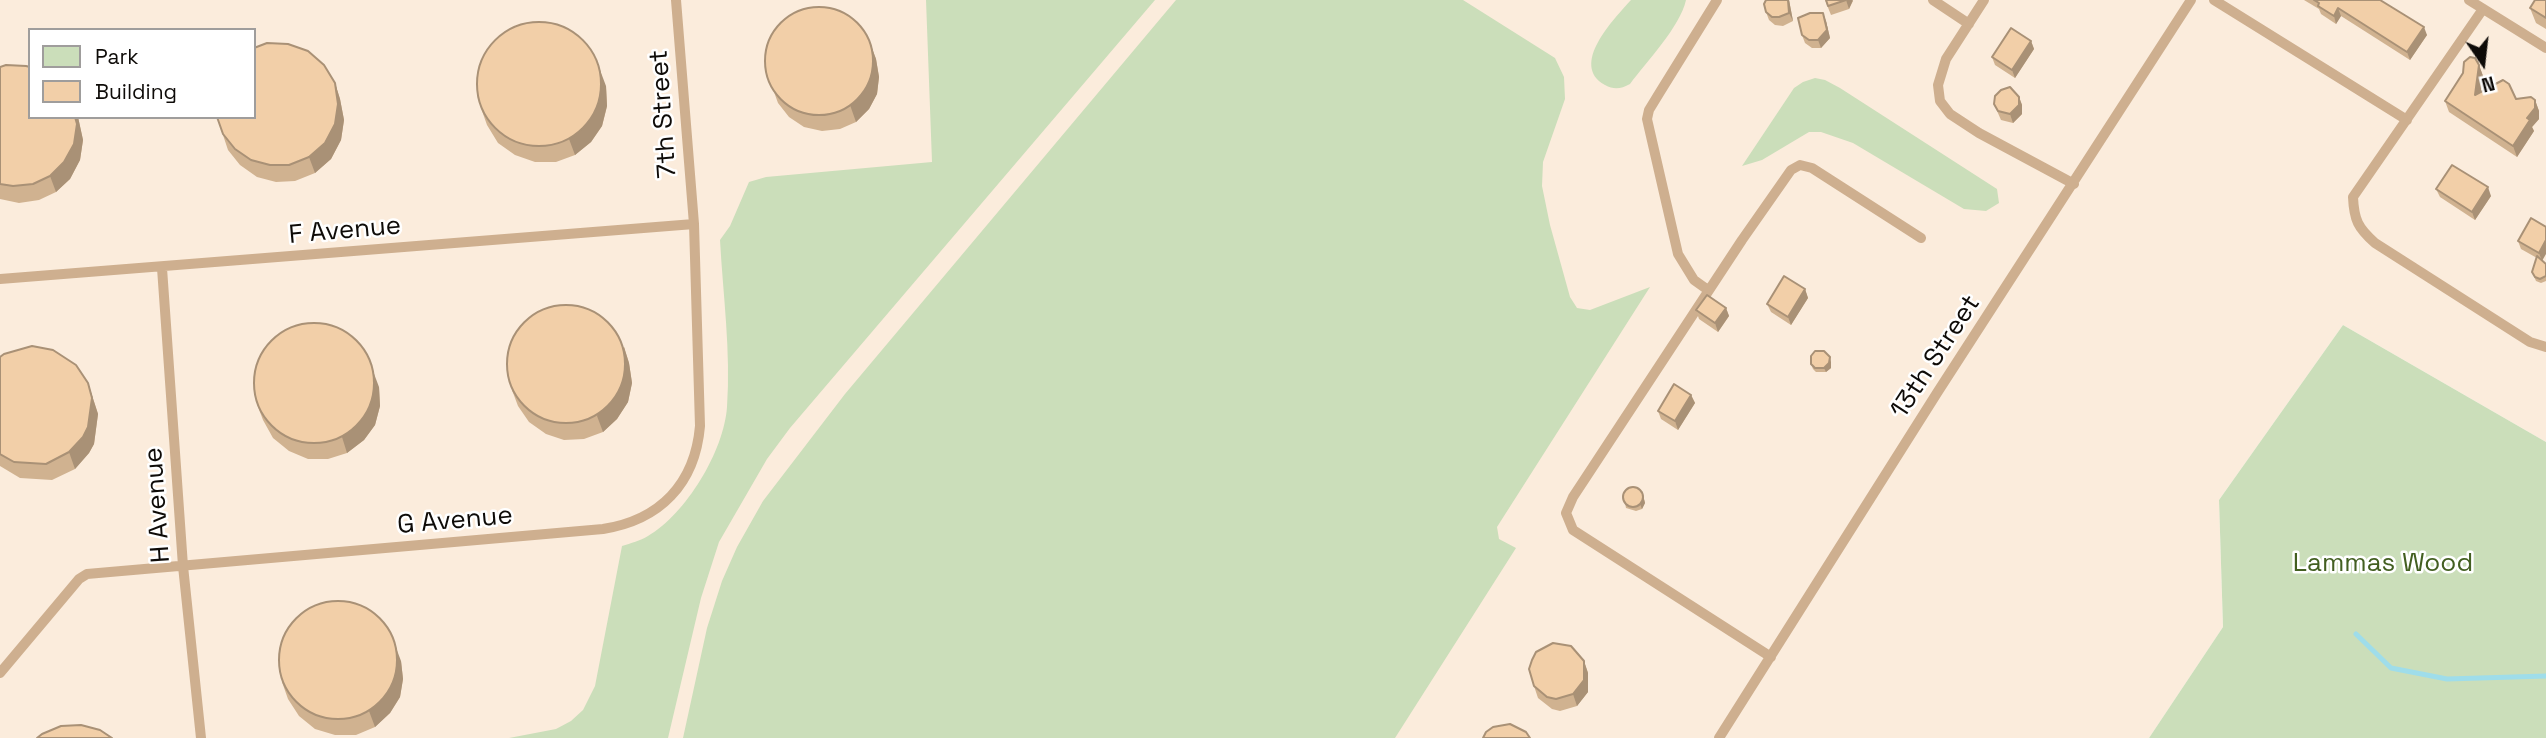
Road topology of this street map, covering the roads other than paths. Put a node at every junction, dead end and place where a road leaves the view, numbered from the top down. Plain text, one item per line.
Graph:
1 (676, 0) edge
2 (1717, 0) edge
3 (1933, 0) edge
4 (1984, 0) edge
5 (2191, 0) edge
6 (2214, 0) edge
7 (2469, 0) edge
8 (2483, 9) junction
9 (1969, 24) junction
10 (2546, 48) edge
11 (2407, 120) junction
12 (2074, 184) junction
13 (694, 224) junction
14 (1921, 238) dead end
15 (162, 268) junction
16 (0, 279) edge
17 (1708, 290) junction
18 (2546, 347) edge
19 (183, 566) junction
20 (1771, 657) junction
21 (0, 673) edge
22 (201, 738) edge
23 (1719, 738) edge

1 - 13 lane, 7th Street
2 - 17 lane
3 - 9 lane
4 - 9 lane
5 - 12 lane, 13th Street
6 - 11 lane
7 - 8 lane
8 - 10 lane
8 - 11 lane
9 - 12 lane
11 - 18 lane
12 - 20 lane, 13th Street
13 - 15 lane, F Avenue
13 - 19 lane, G Avenue
14 - 17 lane
15 - 16 lane, F Avenue
15 - 19 lane, H Avenue
17 - 20 lane
19 - 21 lane, G Avenue
19 - 22 lane, H Avenue
20 - 23 lane, 13th Street

